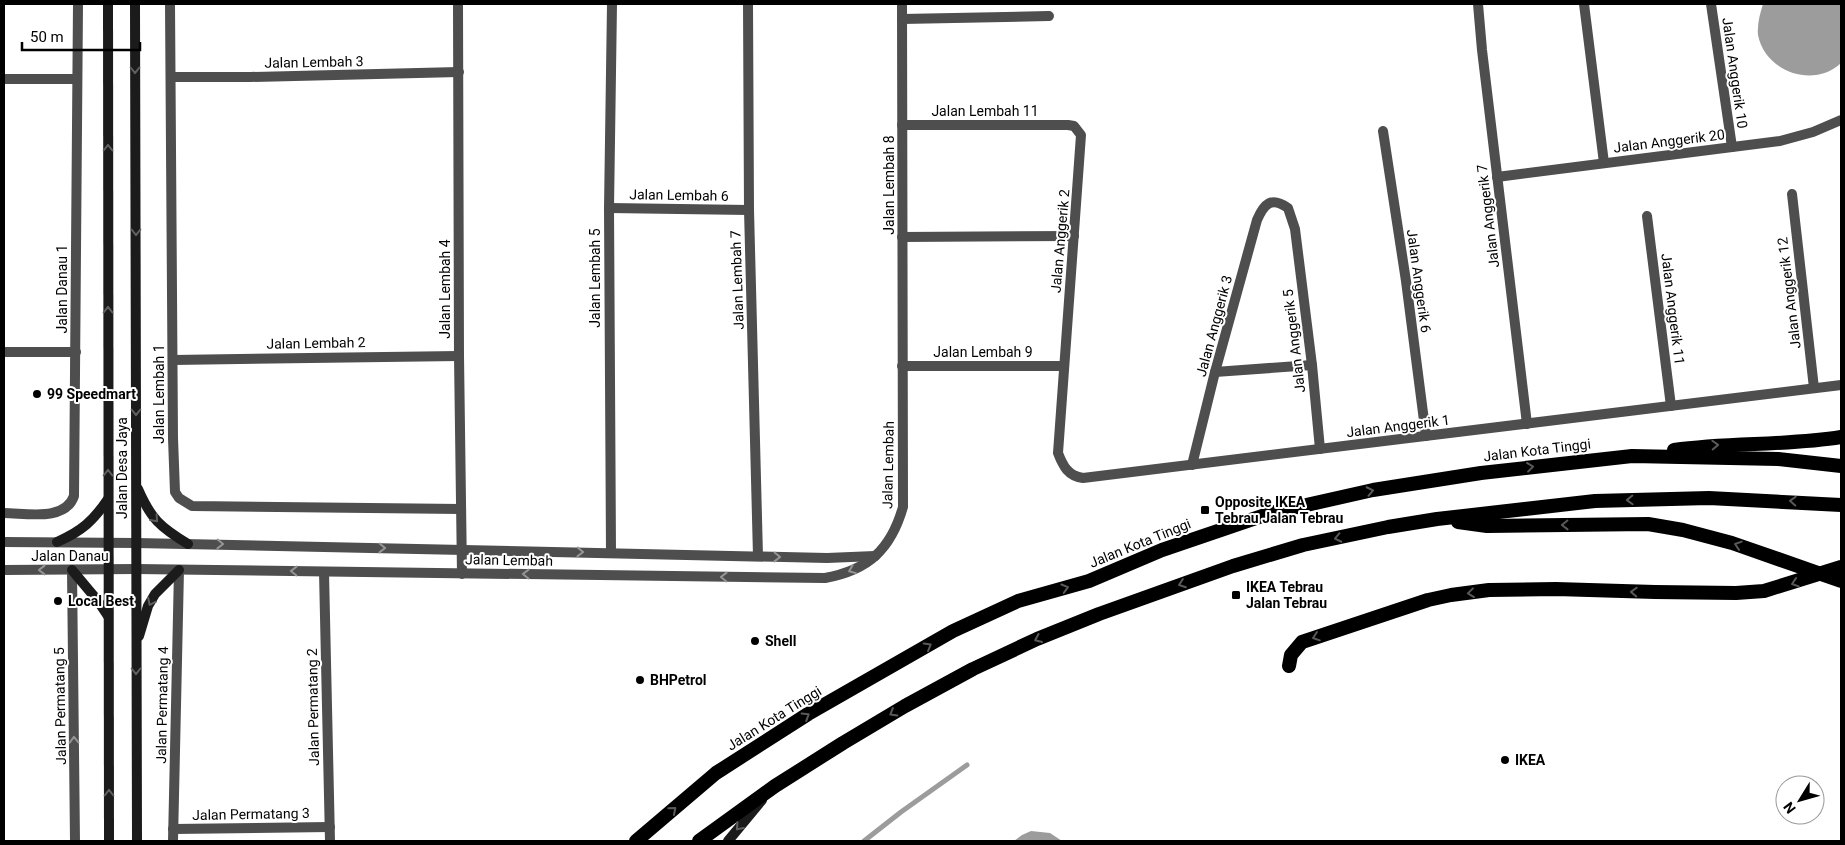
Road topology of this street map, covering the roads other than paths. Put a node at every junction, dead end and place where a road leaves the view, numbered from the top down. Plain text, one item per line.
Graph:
1 (78, 4) edge
2 (108, 4) edge
3 (135, 4) edge
4 (170, 4) edge
5 (458, 4) edge
6 (612, 4) edge
7 (748, 4) edge
8 (902, 4) edge
9 (1478, 4) edge
10 (1584, 4) edge
11 (1711, 4) edge
12 (1049, 16) dead end
13 (902, 19) junction
14 (459, 72) junction
15 (170, 78) junction
16 (4, 79) edge
17 (77, 79) junction
18 (1841, 120) edge
19 (902, 125) junction
20 (1068, 125) joint
21 (1383, 130) dead end
22 (1732, 147) junction
23 (1604, 163) junction
24 (1497, 177) junction
25 (1792, 194) dead end
26 (1273, 202) joint
27 (609, 208) junction
28 (749, 210) junction
29 (1647, 216) dead end
30 (1074, 236) junction
31 (902, 237) junction
32 (4, 352) edge
33 (76, 352) junction
34 (459, 356) junction
35 (173, 360) junction
36 (1312, 365) junction
37 (902, 366) junction
38 (1063, 366) junction
39 (1215, 372) junction
40 (1841, 385) edge
41 (1814, 388) junction
42 (1671, 406) junction
43 (1527, 424) junction
44 (1426, 436) junction
45 (1841, 438) edge
46 (1320, 449) junction
47 (1632, 456) junction
48 (1192, 465) junction
49 (1841, 466) edge
50 (136, 484) junction
51 (108, 499) junction
52 (1841, 505) edge
53 (461, 509) junction
54 (4, 513) edge
55 (1437, 519) junction
56 (4, 542) edge
57 (57, 542) junction
58 (108, 542) junction
59 (136, 542) junction
60 (188, 544) junction
61 (462, 550) junction
62 (611, 553) junction
63 (758, 556) junction
64 (875, 556) junction
65 (1841, 567) edge
66 (108, 569) junction
67 (136, 569) junction
68 (4, 570) edge
69 (72, 570) junction
70 (179, 570) junction
71 (324, 572) junction
72 (462, 574) junction
73 (1841, 581) edge
74 (109, 617) junction
75 (136, 643) junction
76 (1289, 666) dead end
77 (775, 786) junction
78 (330, 827) junction
79 (173, 829) junction
80 (75, 841) edge
81 (109, 841) edge
82 (137, 841) edge
83 (173, 841) edge
84 (330, 841) edge
85 (636, 841) edge
86 (699, 841) edge
87 (728, 841) edge

1 - 17 street, Jalan Danau 1
51 -> 2 main road, Jalan Desa Jaya
3 -> 50 main road, Jalan Desa Jaya
4 - 15 street, Jalan Lembah 1
5 - 14 street, Jalan Lembah 4
6 - 27 street, Jalan Lembah 5
7 - 28 street, Jalan Lembah 7
8 - 13 street, Jalan Lembah 8
9 - 24 street, Jalan Anggerik 7
10 - 23 street
11 - 22 street, Jalan Anggerik 10
12 - 13 street
13 - 19 street, Jalan Lembah 8
14 - 15 street, Jalan Lembah 3
14 - 34 street, Jalan Lembah 4
15 - 35 street, Jalan Lembah 1
16 - 17 street
17 - 33 street, Jalan Danau 1
18 - 22 street, Jalan Anggerik 20
19 - 20 street, Jalan Lembah 11
19 - 31 street, Jalan Lembah 8
20 - 30 street, Jalan Anggerik 2
21 - 44 street, Jalan Anggerik 6
22 - 23 street, Jalan Anggerik 20
23 - 24 street, Jalan Anggerik 20
24 - 43 street, Jalan Anggerik 7
25 - 41 street, Jalan Anggerik 12
26 - 36 street, Jalan Anggerik 5
26 - 39 street, Jalan Anggerik 3
27 - 28 street, Jalan Lembah 6
27 - 62 street, Jalan Lembah 5
28 - 63 street, Jalan Lembah 7
29 - 42 street, Jalan Anggerik 11
30 - 31 street
30 - 38 street, Jalan Anggerik 2
31 - 37 street, Jalan Lembah 8
32 - 33 street
33 - 54 street, Jalan Danau 1
34 - 35 street, Jalan Lembah 2
34 - 53 street, Jalan Lembah 4
35 - 53 street, Jalan Lembah 1
36 - 39 street
36 - 46 street, Jalan Anggerik 5
37 - 38 street, Jalan Lembah 9
37 - 64 street, Jalan Lembah
38 - 48 street, Jalan Anggerik 1
39 - 48 street, Jalan Anggerik 3
40 - 41 street, Jalan Anggerik 1
41 - 42 street, Jalan Anggerik 1
42 - 43 street, Jalan Anggerik 1
43 - 44 street, Jalan Anggerik 1
44 - 46 street, Jalan Anggerik 1
47 -> 45 highway
46 - 48 street, Jalan Anggerik 1
47 - 49 highway, Jalan Kota Tinggi
85 -> 47 highway, Jalan Kota Tinggi
50 - 59 main road, Jalan Desa Jaya
50 -> 60 main road
51 - 57 main road
51 - 58 main road, Jalan Desa Jaya
52 -> 55 highway
53 - 61 street, Jalan Lembah 4
73 -> 55 highway
55 -> 77 highway
56 - 57 street, Jalan Danau
57 - 58 street, Jalan Danau
58 - 59 street, Jalan Danau
58 - 66 main road, Jalan Desa Jaya
59 - 60 street, Jalan Lembah
59 - 67 main road, Jalan Desa Jaya
60 -> 61 street, Jalan Lembah
61 -> 62 street, Jalan Lembah
61 - 72 street, Jalan Lembah 4
62 - 63 street, Jalan Lembah
63 -> 64 street, Jalan Lembah
64 -> 72 street, Jalan Lembah
65 -> 76 highway
66 - 67 street, Jalan Danau
66 - 69 street, Jalan Danau
66 - 74 main road, Jalan Desa Jaya
67 - 70 street, Jalan Lembah
67 - 75 main road, Jalan Desa Jaya
69 -> 68 street, Jalan Danau
69 - 74 main road
80 -> 69 street, Jalan Permatang 5
71 -> 70 street, Jalan Lembah
70 -> 75 main road
70 - 79 street, Jalan Permatang 4
71 - 72 street, Jalan Lembah
71 - 78 street, Jalan Permatang 2
81 -> 74 main road, Jalan Desa Jaya
75 -> 82 main road, Jalan Desa Jaya
77 - 86 highway
77 -> 87 main road
78 - 79 street, Jalan Permatang 3
78 - 84 street, Jalan Permatang 2
79 - 83 street, Jalan Permatang 4

